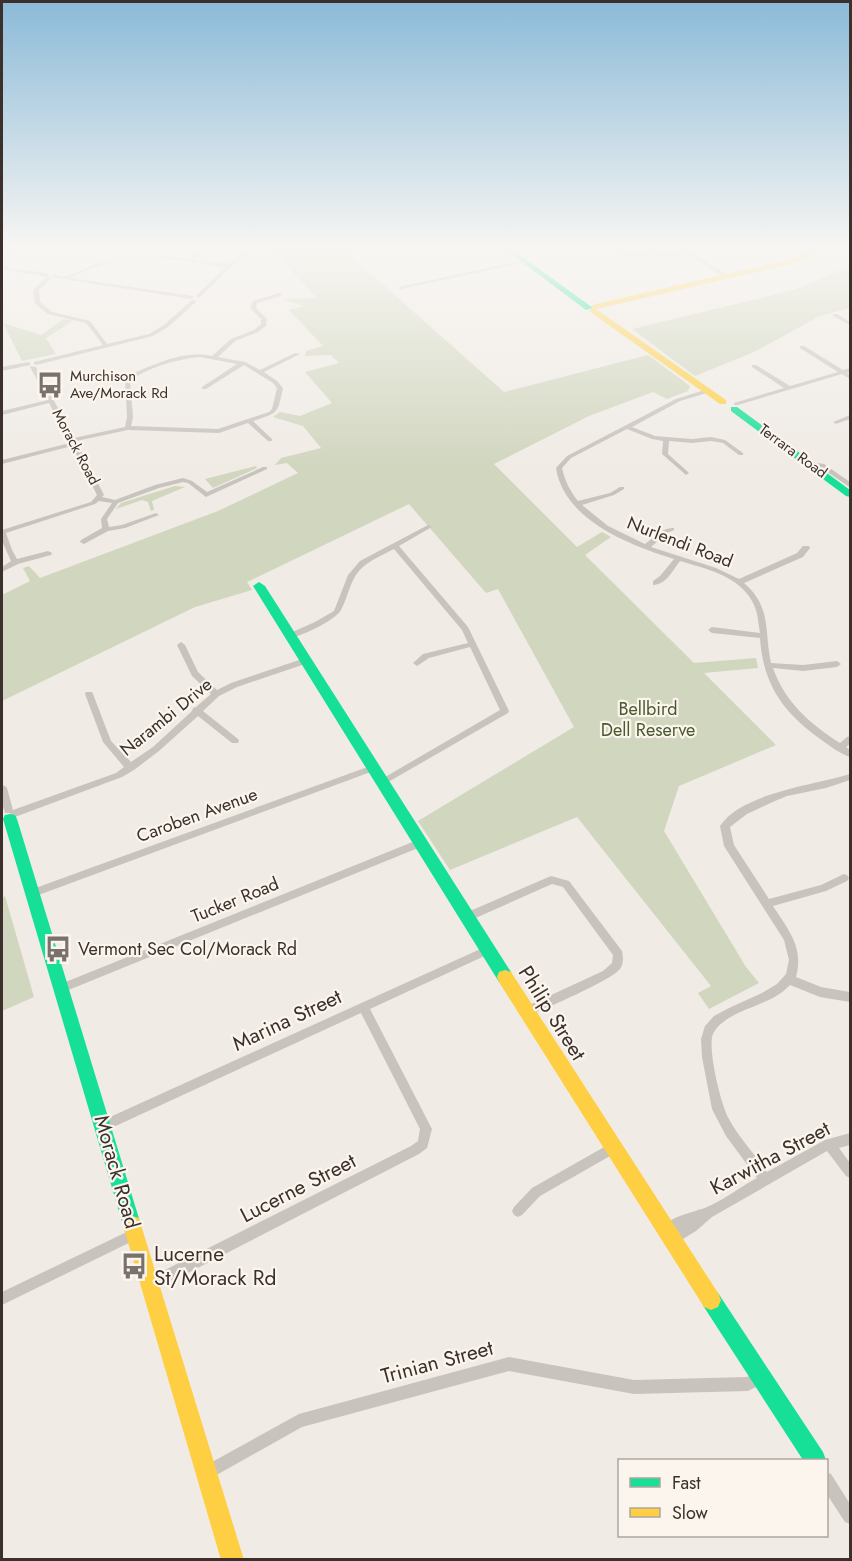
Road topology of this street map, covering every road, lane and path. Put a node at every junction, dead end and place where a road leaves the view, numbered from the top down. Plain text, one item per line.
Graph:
1 (89, 323) edge
2 (167, 323) edge
3 (264, 323) edge
4 (616, 323) edge
5 (106, 346) junction
6 (802, 347) dead end
7 (297, 354) dead end
8 (214, 357) junction
9 (243, 363) junction
10 (33, 365) junction
11 (754, 366) dead end
12 (2, 369) edge
13 (850, 370) edge
14 (260, 372) junction
15 (843, 372) junction
16 (850, 377) edge
17 (204, 388) dead end
18 (789, 388) junction
19 (708, 391) junction
20 (51, 401) junction
21 (731, 405) junction
22 (2, 413) edge
23 (850, 417) edge
24 (249, 421) junction
25 (836, 422) dead end
26 (627, 427) junction
27 (128, 428) junction
28 (666, 439) junction
29 (270, 440) dead end
30 (73, 442) junction
31 (741, 454) dead end
32 (2, 462) edge
33 (811, 464) junction
34 (265, 468) dead end
35 (686, 473) dead end
36 (850, 485) edge
37 (622, 489) dead end
38 (850, 494) edge
39 (206, 495) junction
40 (100, 499) junction
41 (116, 502) junction
42 (206, 504) dead end
43 (577, 504) junction
44 (156, 515) dead end
45 (428, 527) dead end
46 (106, 529) junction
47 (672, 529) dead end
48 (2, 532) edge
49 (84, 542) dead end
50 (395, 545) junction
51 (646, 547) junction
52 (806, 548) dead end
53 (48, 553) dead end
54 (678, 558) junction
55 (15, 562) junction
56 (2, 570) edge
57 (739, 582) junction
58 (656, 583) dead end
59 (259, 586) dead end
60 (712, 630) dead end
61 (291, 636) junction
62 (765, 636) junction
63 (473, 644) junction
64 (181, 645) dead end
65 (305, 661) junction
66 (417, 663) dead end
67 (837, 664) dead end
68 (767, 665) junction
69 (89, 694) dead end
70 (216, 694) junction
71 (196, 710) junction
72 (850, 739) edge
73 (235, 741) dead end
74 (847, 752) edge
75 (131, 768) junction
76 (373, 768) junction
77 (850, 777) edge
78 (383, 782) junction
79 (2, 788) edge
80 (7, 815) edge
81 (420, 843) junction
82 (844, 879) dead end
83 (33, 893) junction
84 (767, 904) junction
85 (467, 917) junction
86 (487, 950) junction
87 (789, 979) junction
88 (62, 988) junction
89 (850, 997) edge
90 (363, 1006) junction
91 (527, 1011) junction
92 (103, 1126) junction
93 (850, 1139) edge
94 (829, 1144) junction
95 (613, 1148) junction
96 (850, 1172) edge
97 (765, 1179) junction
98 (518, 1211) dead end
99 (135, 1234) junction
100 (670, 1234) junction
101 (150, 1285) junction
102 (2, 1299) edge
103 (761, 1377) junction
104 (814, 1459) edge
105 (208, 1472) junction
106 (828, 1482) edge
107 (850, 1517) edge
108 (232, 1560) edge

1 - 5 street
2 - 5 street
3 - 8 street
4 - 19 street, Terrara Road
5 - 10 street
6 - 15 street
7 - 14 street
8 - 9 street
8 - 27 street
9 - 14 street
9 - 17 street
10 - 12 street
10 - 20 street, Morack Road
11 - 18 street
13 - 15 street
14 - 24 street
15 - 16 street
15 - 18 street
18 - 21 street
19 - 21 street, Terrara Road
19 - 26 street, Nurlendi Road
20 - 22 street
20 - 30 street, Morack Road
21 - 33 street, Terrara Road
23 - 25 street
24 - 27 street
24 - 29 street
26 - 28 street
26 - 43 street, Nurlendi Road
27 - 30 street
28 - 31 street
28 - 35 street
30 - 32 street
30 - 40 street, Morack Road
33 - 36 street
33 - 38 street, Terrara Road
34 - 39 street
37 - 43 street
39 - 41 street
39 - 42 street
40 - 41 street
40 - 48 street, Morack Road
41 - 46 street
43 - 51 street, Nurlendi Road
44 - 46 street
45 - 50 street
46 - 49 street
47 - 51 street
48 - 55 street
50 - 61 street
50 - 63 street
51 - 54 street, Nurlendi Road
52 - 57 street
53 - 55 street
54 - 57 street, Nurlendi Road
54 - 58 street
55 - 56 street
57 - 62 street, Nurlendi Road
59 - 61 street, Philip Street
60 - 62 street
61 - 65 street, Philip Street
62 - 68 street, Nurlendi Road
63 - 66 street
63 - 78 street
64 - 70 street
65 - 70 street, Narambi Drive
65 - 76 street, Philip Street
67 - 68 street
68 - 74 street, Nurlendi Road
69 - 75 street
70 - 71 street, Narambi Drive
71 - 73 street
71 - 75 street, Narambi Drive
72 - 74 street
75 - 80 street, Narambi Drive
76 - 78 street, Philip Street
76 - 83 street, Caroben Avenue
77 - 84 street
78 - 81 street, Philip Street
79 - 80 street, Morack Road
80 - 83 street, Morack Road
81 - 85 street, Philip Street
81 - 88 street, Tucker Road
82 - 84 street
83 - 88 street, Morack Road
84 - 87 street
85 - 86 street, Philip Street
85 - 91 street
86 - 90 street, Marina Street
86 - 91 street, Philip Street
87 - 89 street
87 - 97 street
88 - 92 street, Morack Road
90 - 92 street, Marina Street
90 - 101 street, Lucerne Street
91 - 95 street, Philip Street
92 - 99 street, Morack Road
93 - 94 street, Karwitha Street
94 - 96 street
94 - 97 street, Karwitha Street
95 - 98 street
95 - 100 street, Philip Street
97 - 100 street, Karwitha Street
99 - 101 street, Morack Road
99 - 102 street
100 - 103 street, Philip Street
101 - 105 street, Morack Road
103 - 104 street, Philip Street
103 - 105 street, Trinian Street
105 - 108 street, Morack Road
106 - 107 street

